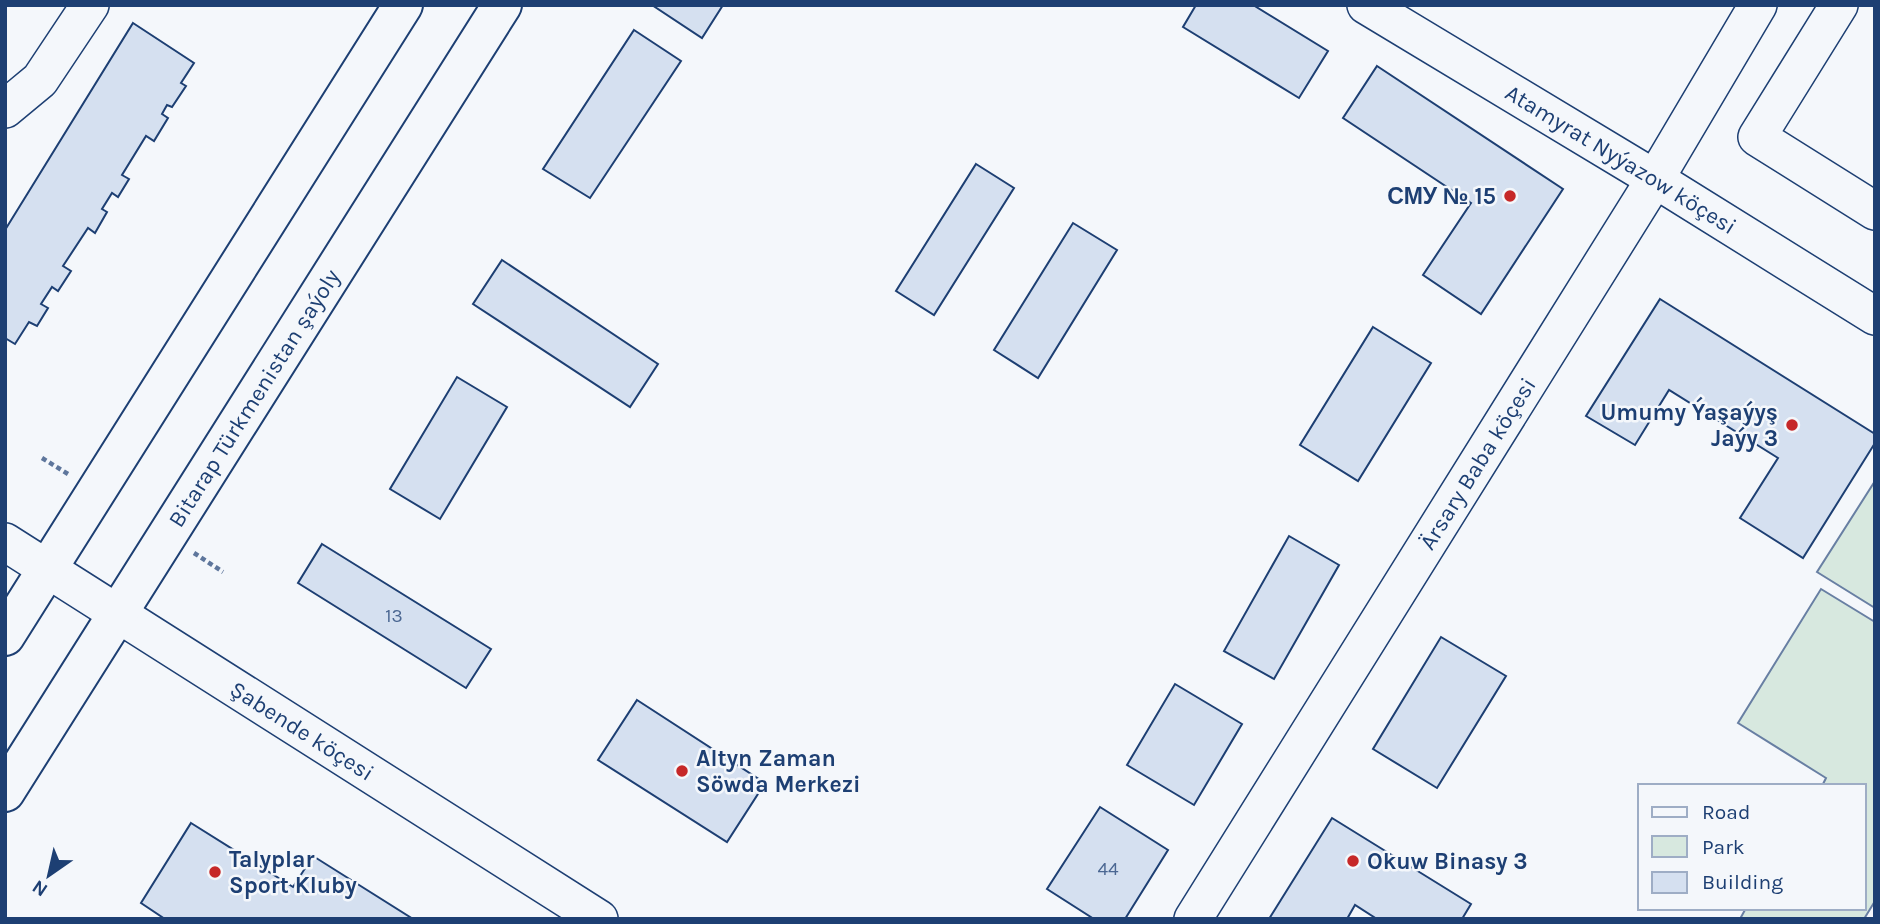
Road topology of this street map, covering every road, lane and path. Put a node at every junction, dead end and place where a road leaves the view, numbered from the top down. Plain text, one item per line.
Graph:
1 (90, 5) edge
2 (403, 5) edge
3 (502, 5) edge
4 (1366, 5) edge
5 (1758, 5) edge
6 (1839, 5) edge
7 (5, 109) edge
8 (1655, 179) junction
9 (1875, 211) edge
10 (1875, 316) edge
11 (42, 458) dead end
12 (96, 492) junction
13 (167, 536) junction
14 (5, 542) edge
15 (48, 569) junction
16 (223, 572) dead end
17 (118, 614) junction
18 (5, 636) edge
19 (5, 792) edge
20 (599, 919) edge
21 (1193, 919) edge

1 - 7 street
2 - 12 main road
3 - 13 main road, Bitarap Türkmenistan şaýoly
4 - 8 street, Atamyrat Nyýazow köçesi
5 - 8 street, Ärsary Baba köçesi
6 - 9 street
8 - 10 street, Atamyrat Nyýazow köçesi
8 - 21 street, Ärsary Baba köçesi
11 - 12 path
12 - 15 main road
13 - 16 path
13 - 17 main road, Bitarap Türkmenistan şaýoly
14 - 15 street, Şabende köçesi
15 - 17 street, Şabende köçesi
15 - 18 main road
17 - 19 main road, Bitarap Türkmenistan şaýoly
17 - 20 street, Şabende köçesi

